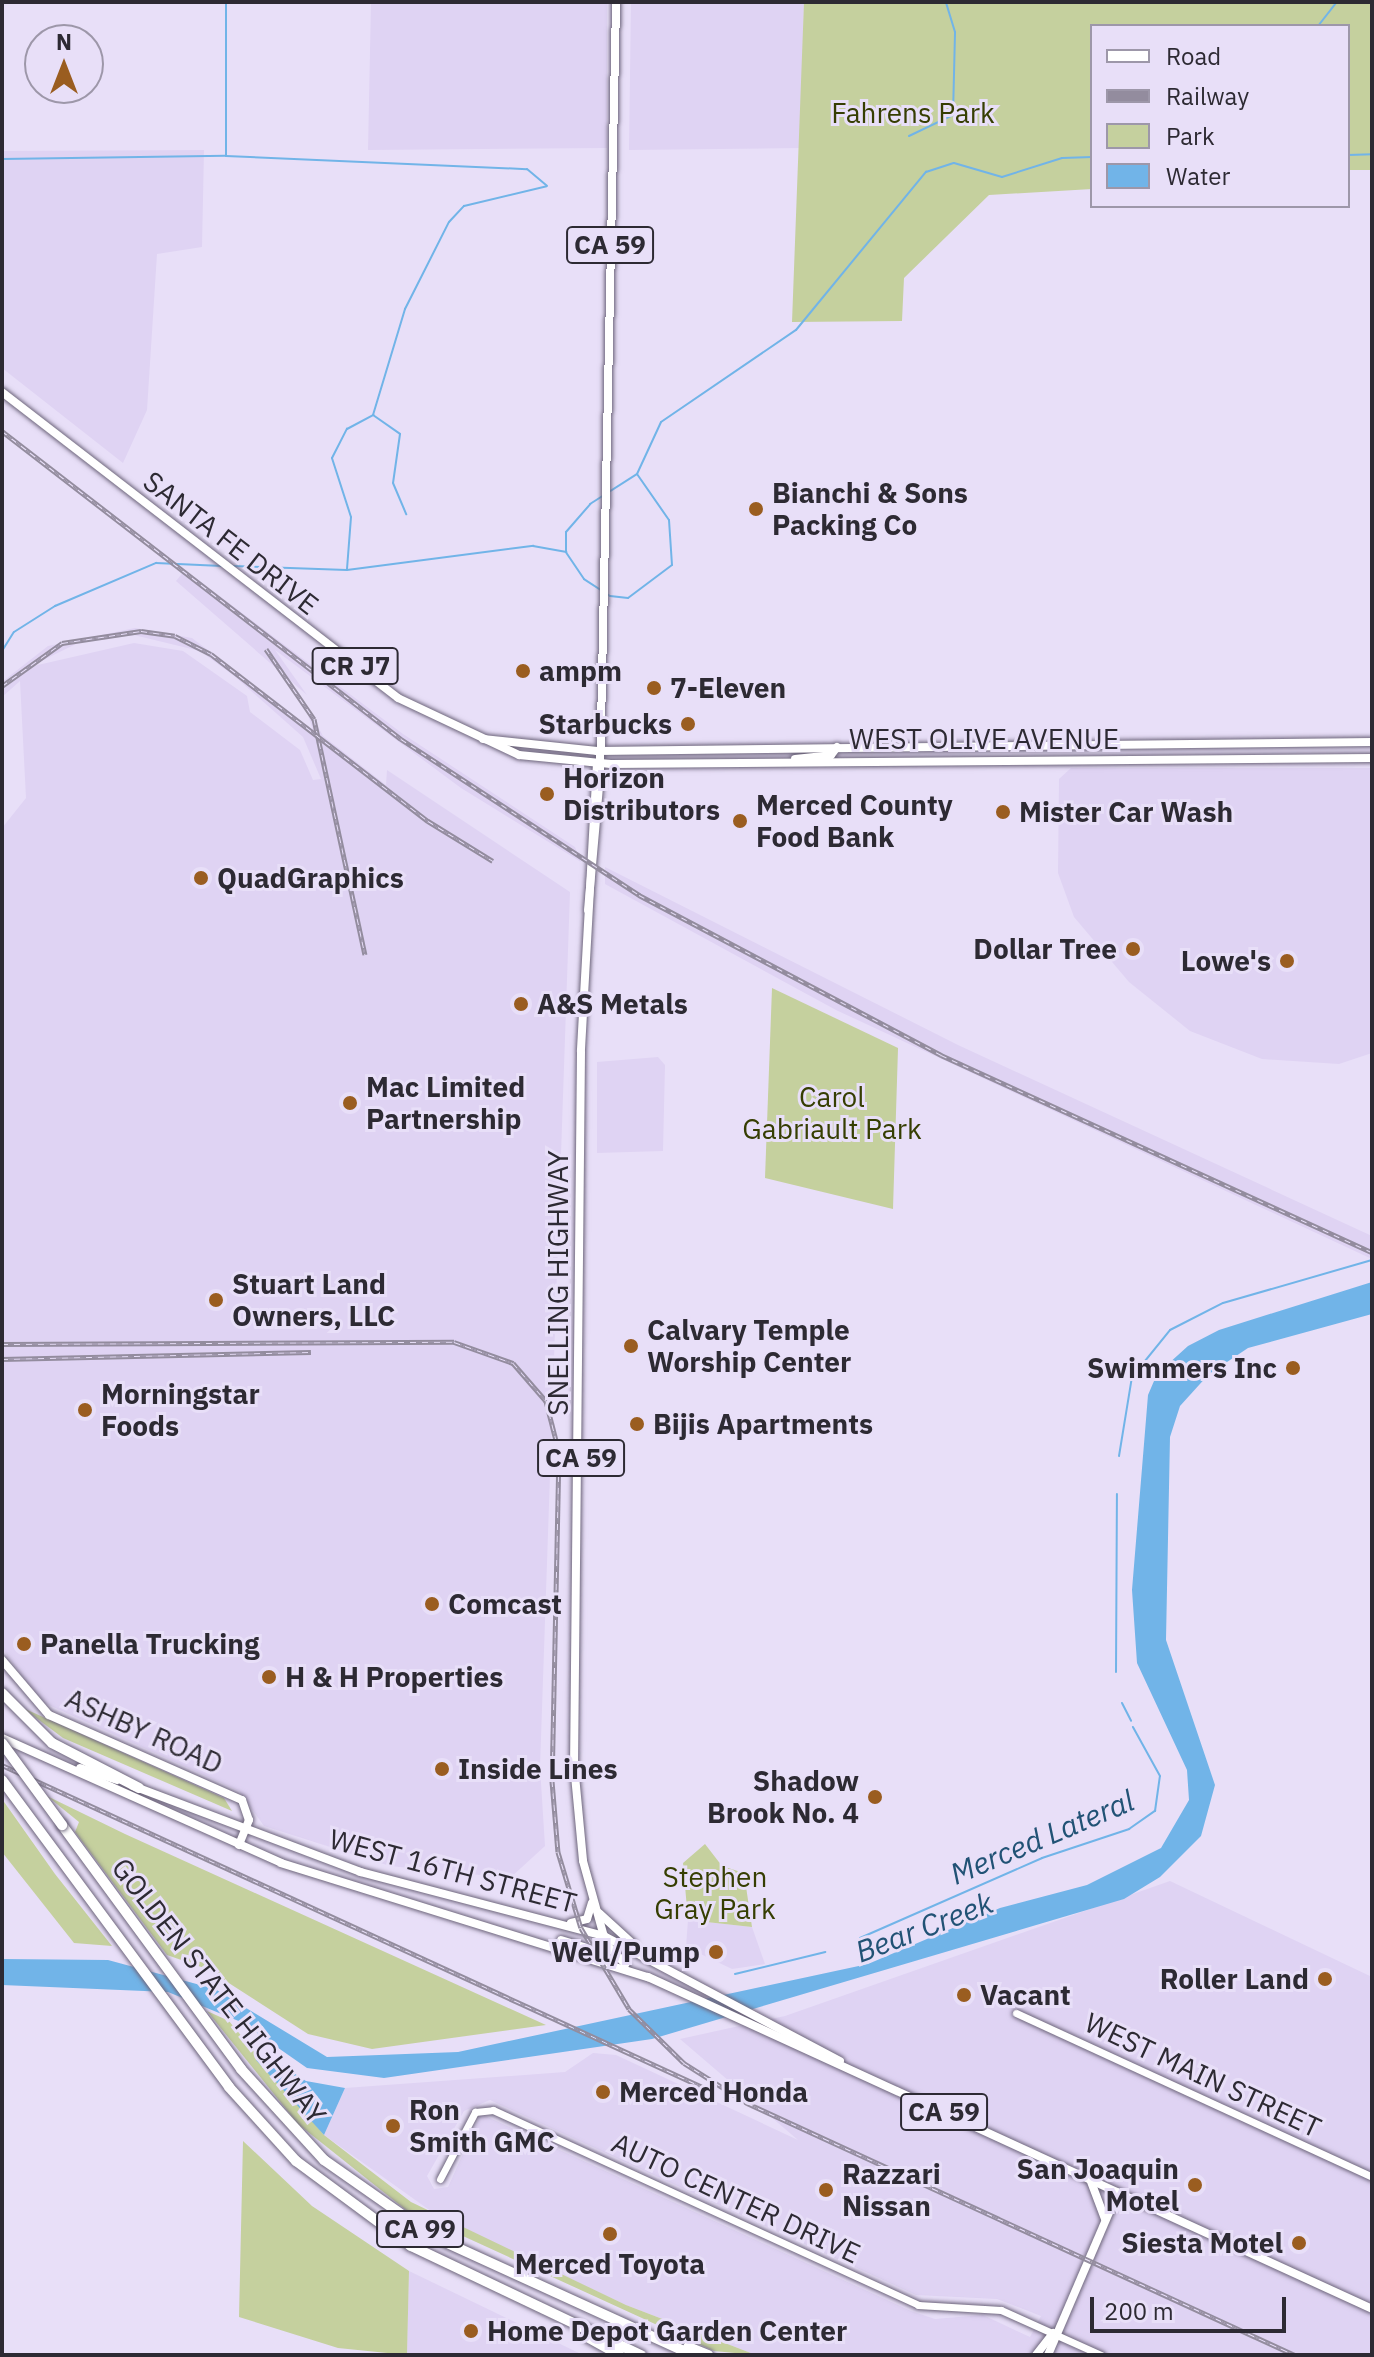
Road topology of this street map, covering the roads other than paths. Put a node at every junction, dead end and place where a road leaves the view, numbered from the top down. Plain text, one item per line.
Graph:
1 (616, 2) edge
2 (2, 392) edge
3 (482, 739) junction
4 (1372, 742) edge
5 (837, 747) junction
6 (597, 751) junction
7 (1372, 758) edge
8 (791, 762) junction
9 (597, 763) junction
10 (2, 1660) edge
11 (2, 1693) edge
12 (2, 1740) edge
13 (34, 1752) junction
14 (2, 1780) edge
15 (139, 1788) junction
16 (245, 1830) junction
17 (239, 1845) junction
18 (590, 1886) junction
19 (598, 1911) junction
20 (565, 1924) junction
21 (506, 1928) junction
22 (604, 1939) junction
23 (643, 1952) junction
24 (648, 1977) junction
25 (1016, 2013) dead end
26 (844, 2065) junction
27 (1372, 2177) edge
28 (440, 2179) dead end
29 (1090, 2179) junction
30 (1118, 2192) junction
31 (1105, 2219) junction
32 (537, 2307) junction
33 (1372, 2309) edge
34 (594, 2310) junction
35 (1053, 2333) junction
36 (619, 2355) edge
37 (641, 2355) edge
38 (693, 2355) edge
39 (708, 2355) edge
40 (1036, 2355) edge
41 (1048, 2355) edge
42 (1101, 2355) edge

1 - 6 main road, CA 59
2 - 3 main road, SANTA FE DRIVE / CR J7
3 - 6 main road, SANTA FE DRIVE / CR J7
3 - 9 main road, SANTA FE DRIVE / CR J7
4 - 5 main road, WEST OLIVE AVENUE
5 - 6 main road, WEST OLIVE AVENUE
5 - 8 main road
6 - 9 main road, SNELLING HIGHWAY / CA 59
7 - 8 main road, WEST OLIVE AVENUE
8 - 9 main road, WEST OLIVE AVENUE
9 - 18 main road, SNELLING HIGHWAY / CA 59
10 - 16 main road, ASHBY ROAD
11 - 15 highway
12 - 13 main road, WEST 16TH STREET
12 - 34 highway, GOLDEN STATE HIGHWAY / CA 99, bridge
13 - 15 main road, WEST 16TH STREET
13 - 17 main road, WEST 16TH STREET
14 - 32 highway, GOLDEN STATE HIGHWAY / CA 99
15 - 16 main road, WEST 16TH STREET
16 - 17 main road
16 - 20 main road, WEST 16TH STREET
17 - 21 main road, WEST 16TH STREET
18 - 19 main road, SNELLING HIGHWAY / CA 59
18 - 20 main road
19 - 22 main road, SNELLING HIGHWAY / CA 59
19 - 23 main road, CA 59
20 - 22 main road, WEST 16TH STREET
21 - 22 main road
21 - 24 main road, WEST 16TH STREET
22 - 23 main road, WEST 16TH STREET
22 - 24 main road, CA 59
23 - 26 main road, WEST 16TH STREET / CA 59
24 - 26 main road, WEST 16TH STREET / CA 59
25 - 27 street, WEST MAIN STREET
26 - 29 main road, WEST 16TH STREET / CA 59
28 - 35 street, AUTO CENTER DRIVE
29 - 30 main road, WEST 16TH STREET / CA 59
29 - 31 main road
30 - 31 main road
30 - 33 main road, WEST 16TH STREET
31 - 35 main road
32 - 36 highway
32 - 37 highway, GOLDEN STATE HIGHWAY / CA 99
34 - 38 highway, GOLDEN STATE HIGHWAY / CA 99
34 - 39 highway
35 - 40 main road
35 - 41 main road
35 - 42 street

